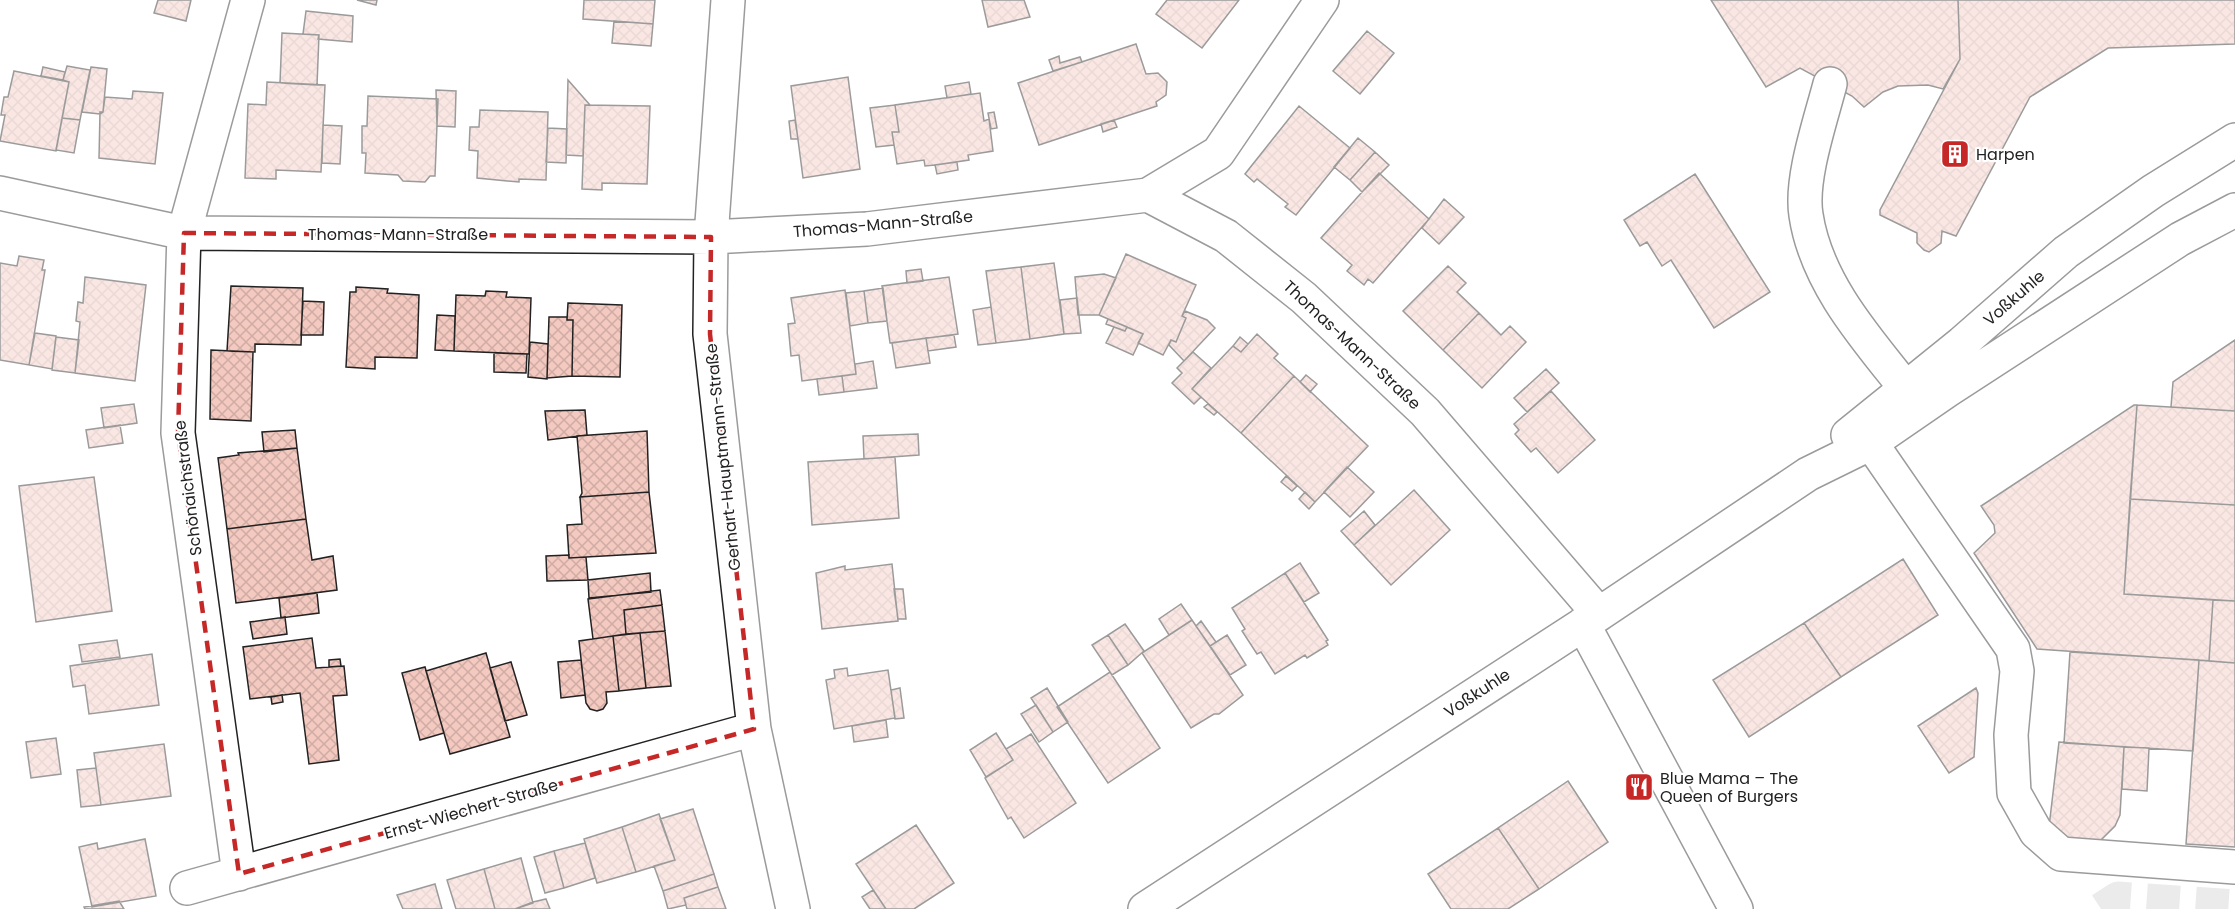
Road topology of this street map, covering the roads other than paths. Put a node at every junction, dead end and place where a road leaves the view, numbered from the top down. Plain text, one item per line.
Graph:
1 (248, 0) edge
2 (728, 0) edge
3 (1322, 0) edge
4 (1830, 84) dead end
5 (2235, 140) edge
6 (0, 193) edge
7 (1148, 195) junction
8 (2235, 210) edge
9 (184, 233) junction
10 (711, 237) junction
11 (1914, 398) junction
12 (1871, 443) junction
13 (1808, 474) junction
14 (1591, 619) junction
15 (754, 729) junction
16 (2235, 867) edge
17 (239, 874) junction
18 (187, 888) dead end
19 (793, 909) edge
20 (1145, 909) edge
21 (1736, 909) edge

1 - 9 street, Schönaichstraße
2 - 10 street, Gerhart-Hauptmann-Straße
3 - 7 street
4 - 11 street
5 - 11 street, Voßkuhle
6 - 9 street, Thomas-Mann-Straße
7 - 10 street, Thomas-Mann-Straße
7 - 14 street, Thomas-Mann-Straße
8 - 11 street, Voßkuhle
9 - 10 street, Thomas-Mann-Straße
9 - 17 street, Schönaichstraße
10 - 15 street, Gerhart-Hauptmann-Straße
11 - 12 street, Voßkuhle
11 - 13 street, Voßkuhle
12 - 13 street, Voßkuhle
12 - 16 street
13 - 14 street, Voßkuhle
14 - 20 street, Voßkuhle
14 - 21 street, Thomas-Mann-Straße
15 - 17 street, Ernst-Wiechert-Straße
15 - 19 street, Gerhart-Hauptmann-Straße
17 - 18 street, Ernst-Wiechert-Straße

